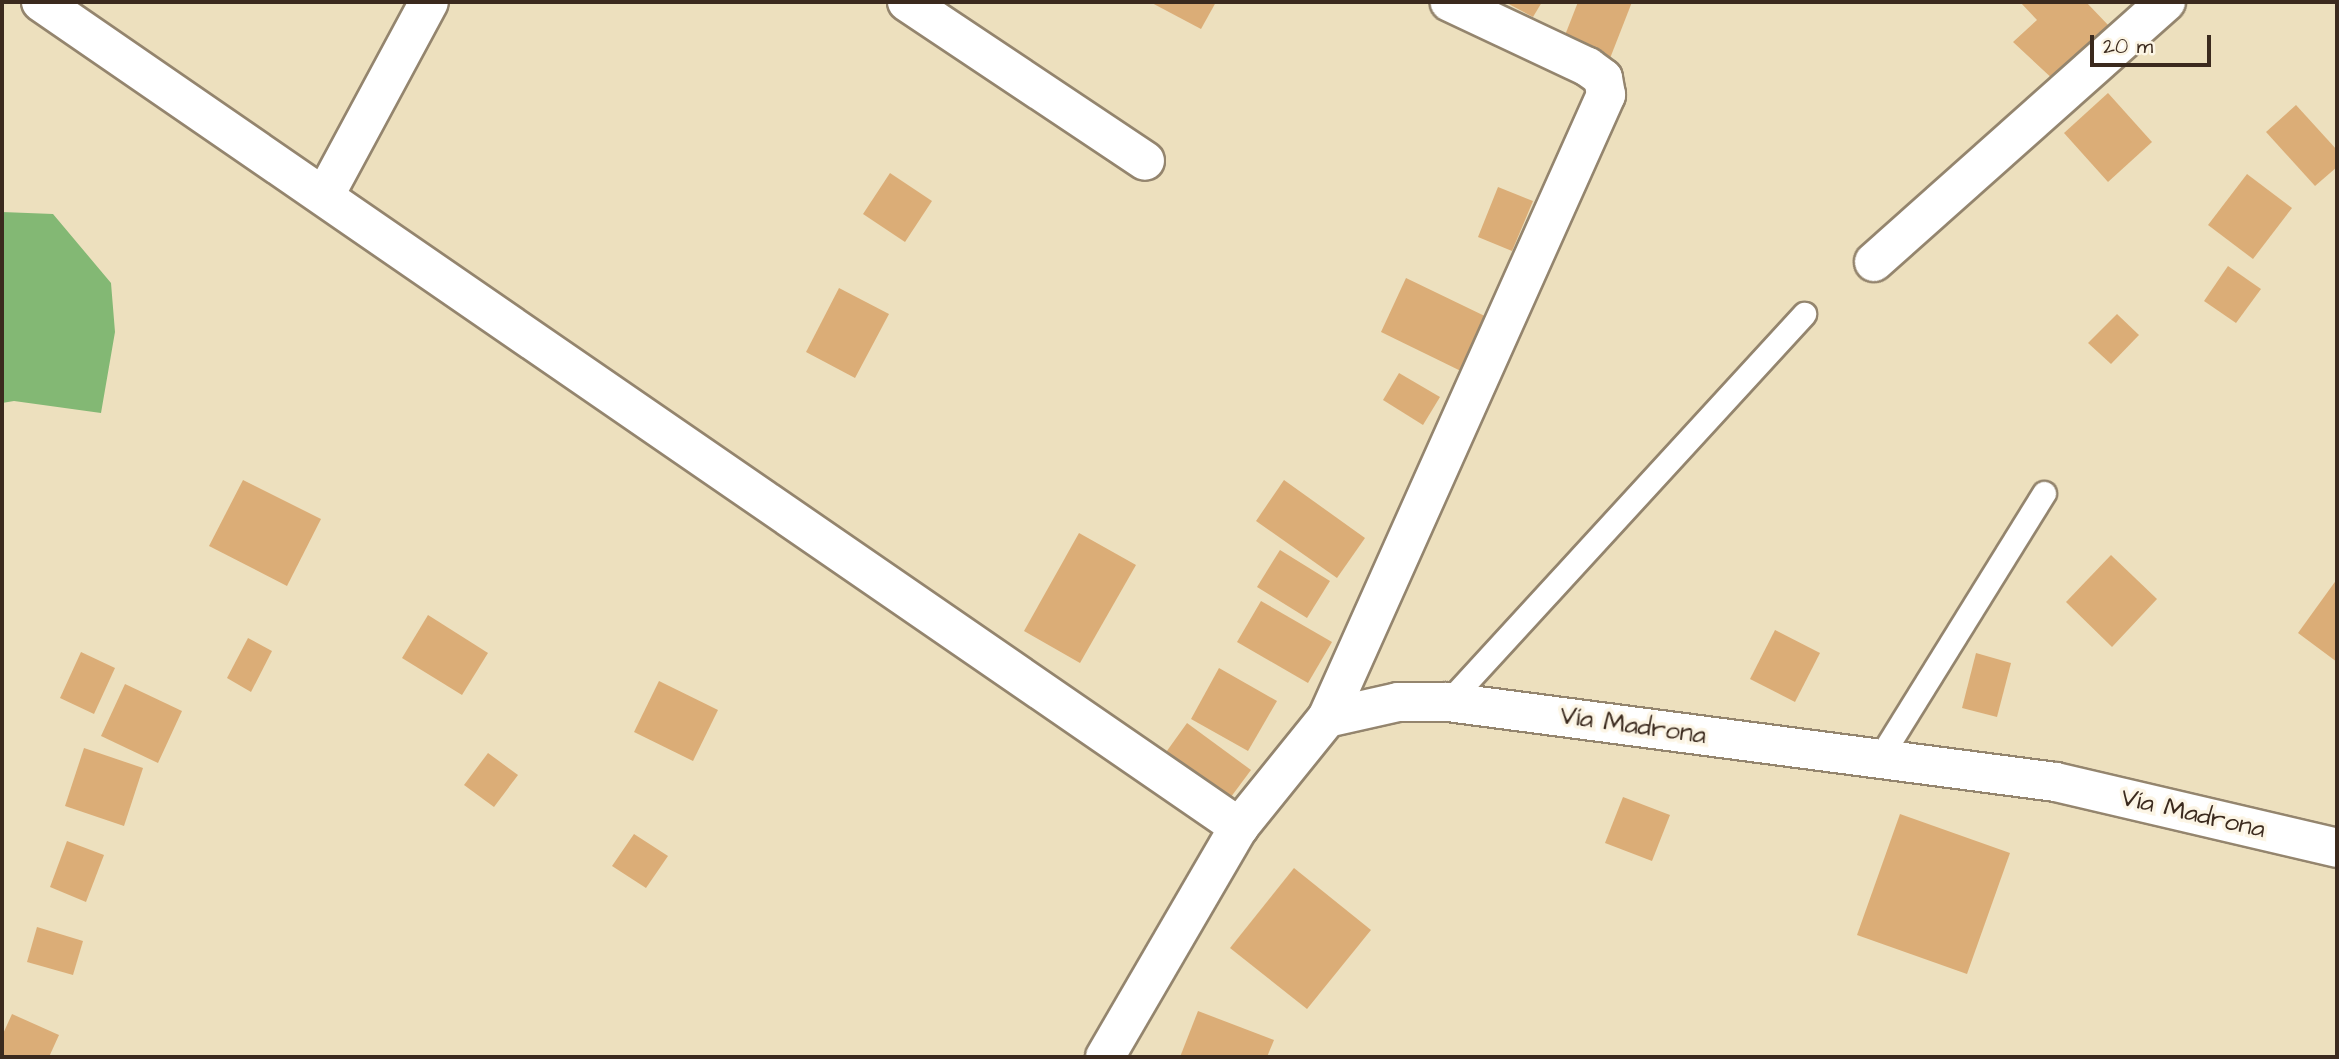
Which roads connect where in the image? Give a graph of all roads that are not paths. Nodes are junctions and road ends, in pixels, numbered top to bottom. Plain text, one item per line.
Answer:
1 (41, 2) edge
2 (429, 2) edge
3 (907, 2) edge
4 (1450, 2) edge
5 (2166, 2) edge
6 (1145, 160) dead end
7 (325, 195) junction
8 (1874, 262) dead end
9 (1804, 314) dead end
10 (2044, 493) dead end
11 (1448, 702) junction
12 (1327, 718) junction
13 (1879, 759) junction
14 (1239, 827) junction
15 (2337, 848) edge
16 (1105, 1057) edge

1 - 7 street
2 - 7 street
3 - 6 street
4 - 12 street
5 - 8 street
7 - 14 street
9 - 11 lane
10 - 13 lane
11 - 12 street, Vía Madrona
11 - 13 street, Vía Madrona
12 - 14 street
13 - 15 street, Vía Madrona
14 - 16 street

